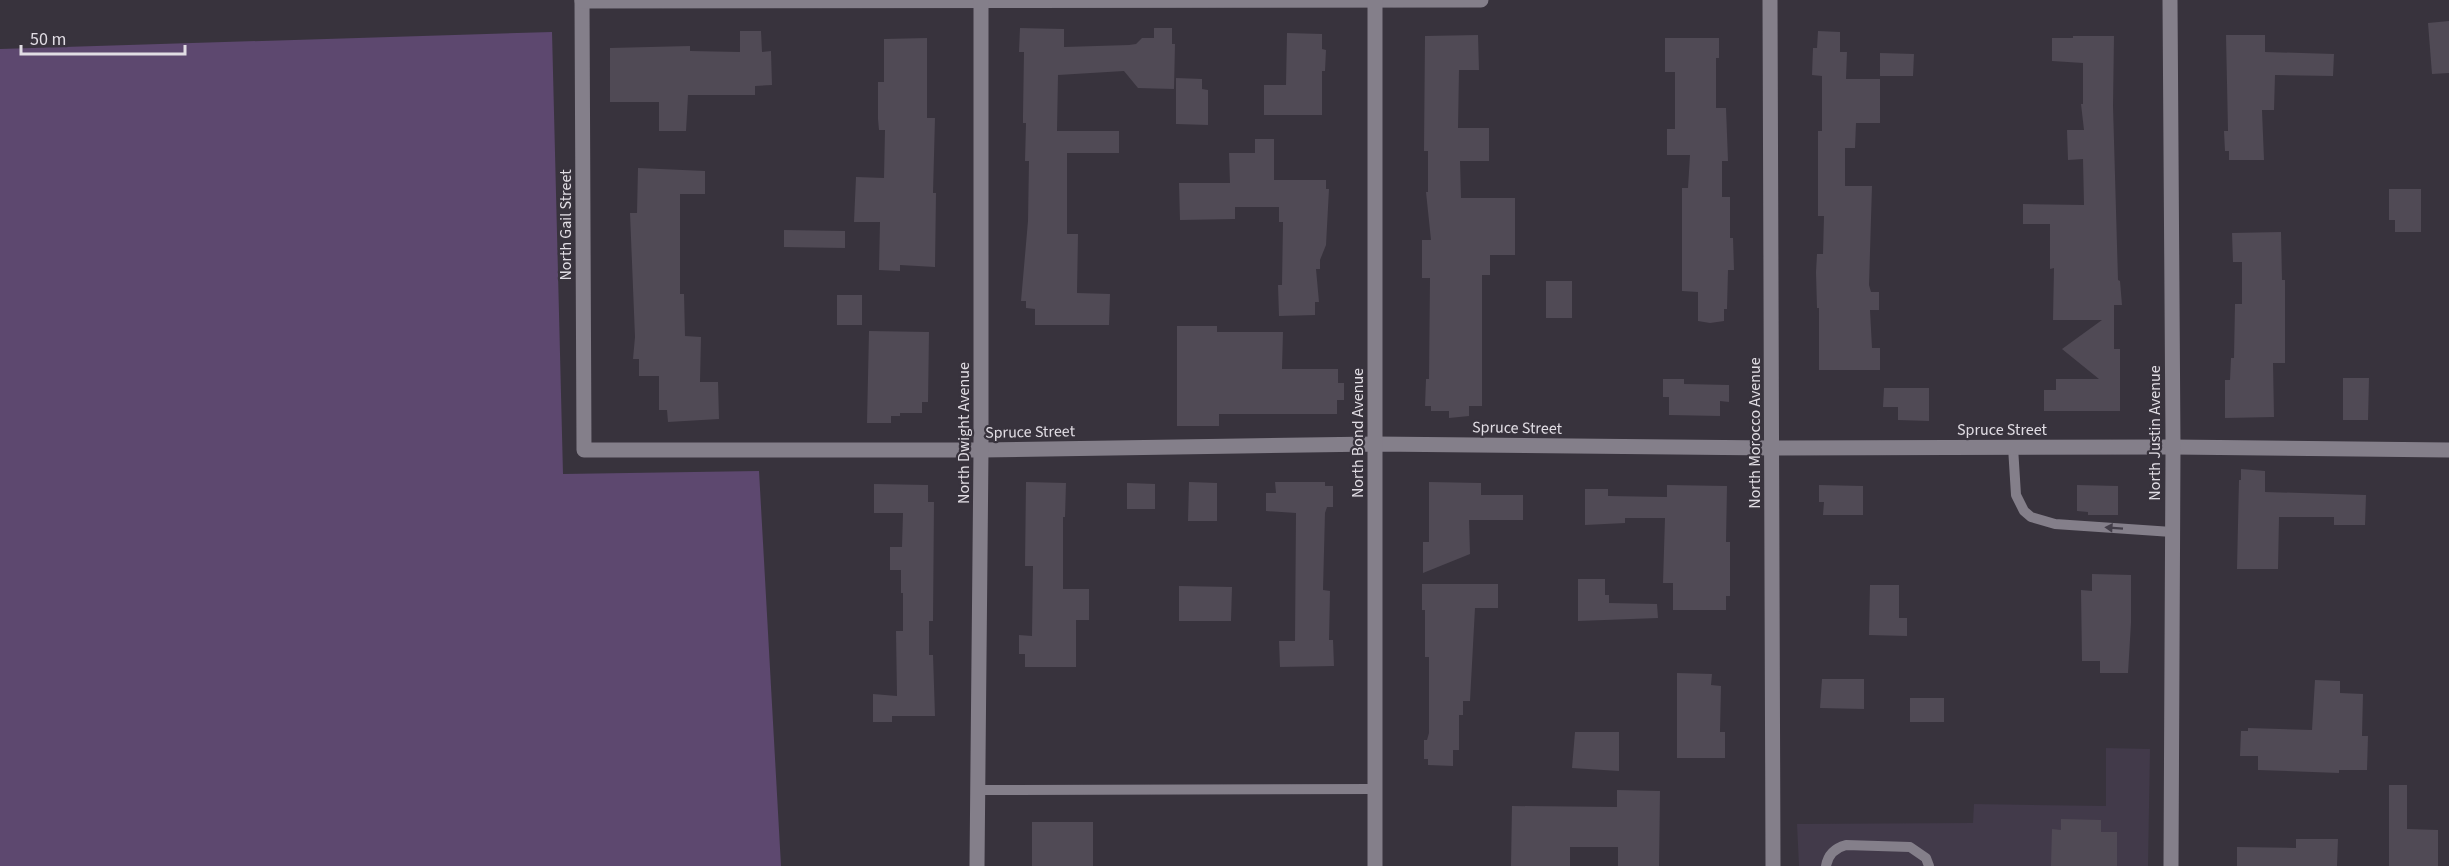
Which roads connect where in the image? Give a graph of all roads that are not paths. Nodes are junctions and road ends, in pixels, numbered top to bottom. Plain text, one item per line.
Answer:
1 (582, 0) edge
2 (1375, 0) edge
3 (1481, 0) edge
4 (1770, 0) edge
5 (2170, 0) edge
6 (981, 1) edge
7 (1375, 444) junction
8 (2013, 447) junction
9 (2173, 447) junction
10 (1773, 448) junction
11 (584, 450) joint
12 (981, 450) junction
13 (2449, 450) edge
14 (2172, 532) junction
15 (1374, 789) junction
16 (977, 790) junction
17 (977, 866) edge
18 (1375, 866) edge
19 (1773, 866) edge
20 (1826, 866) edge
21 (1929, 866) edge
22 (2171, 866) edge

1 - 6 street
1 - 11 street, North Gail Street
2 - 3 street
2 - 6 street
2 - 7 street, North Bond Avenue
4 - 10 street, North Morocco Avenue
5 - 9 street, North Justin Avenue
6 - 12 street, North Dwight Avenue
7 - 10 street, Spruce Street
7 - 12 street, Spruce Street
7 - 15 street, North Bond Avenue
8 - 9 street, Spruce Street
8 - 10 street, Spruce Street
14 -> 8 lane
9 - 13 street, Spruce Street
9 - 14 street, North Justin Avenue
10 - 19 street, North Morocco Avenue
11 - 12 street, Spruce Street
12 - 16 street, North Dwight Avenue
14 - 22 street, North Justin Avenue
15 - 16 lane
15 - 18 street, North Bond Avenue
16 - 17 street, North Dwight Avenue
20 - 21 lane

